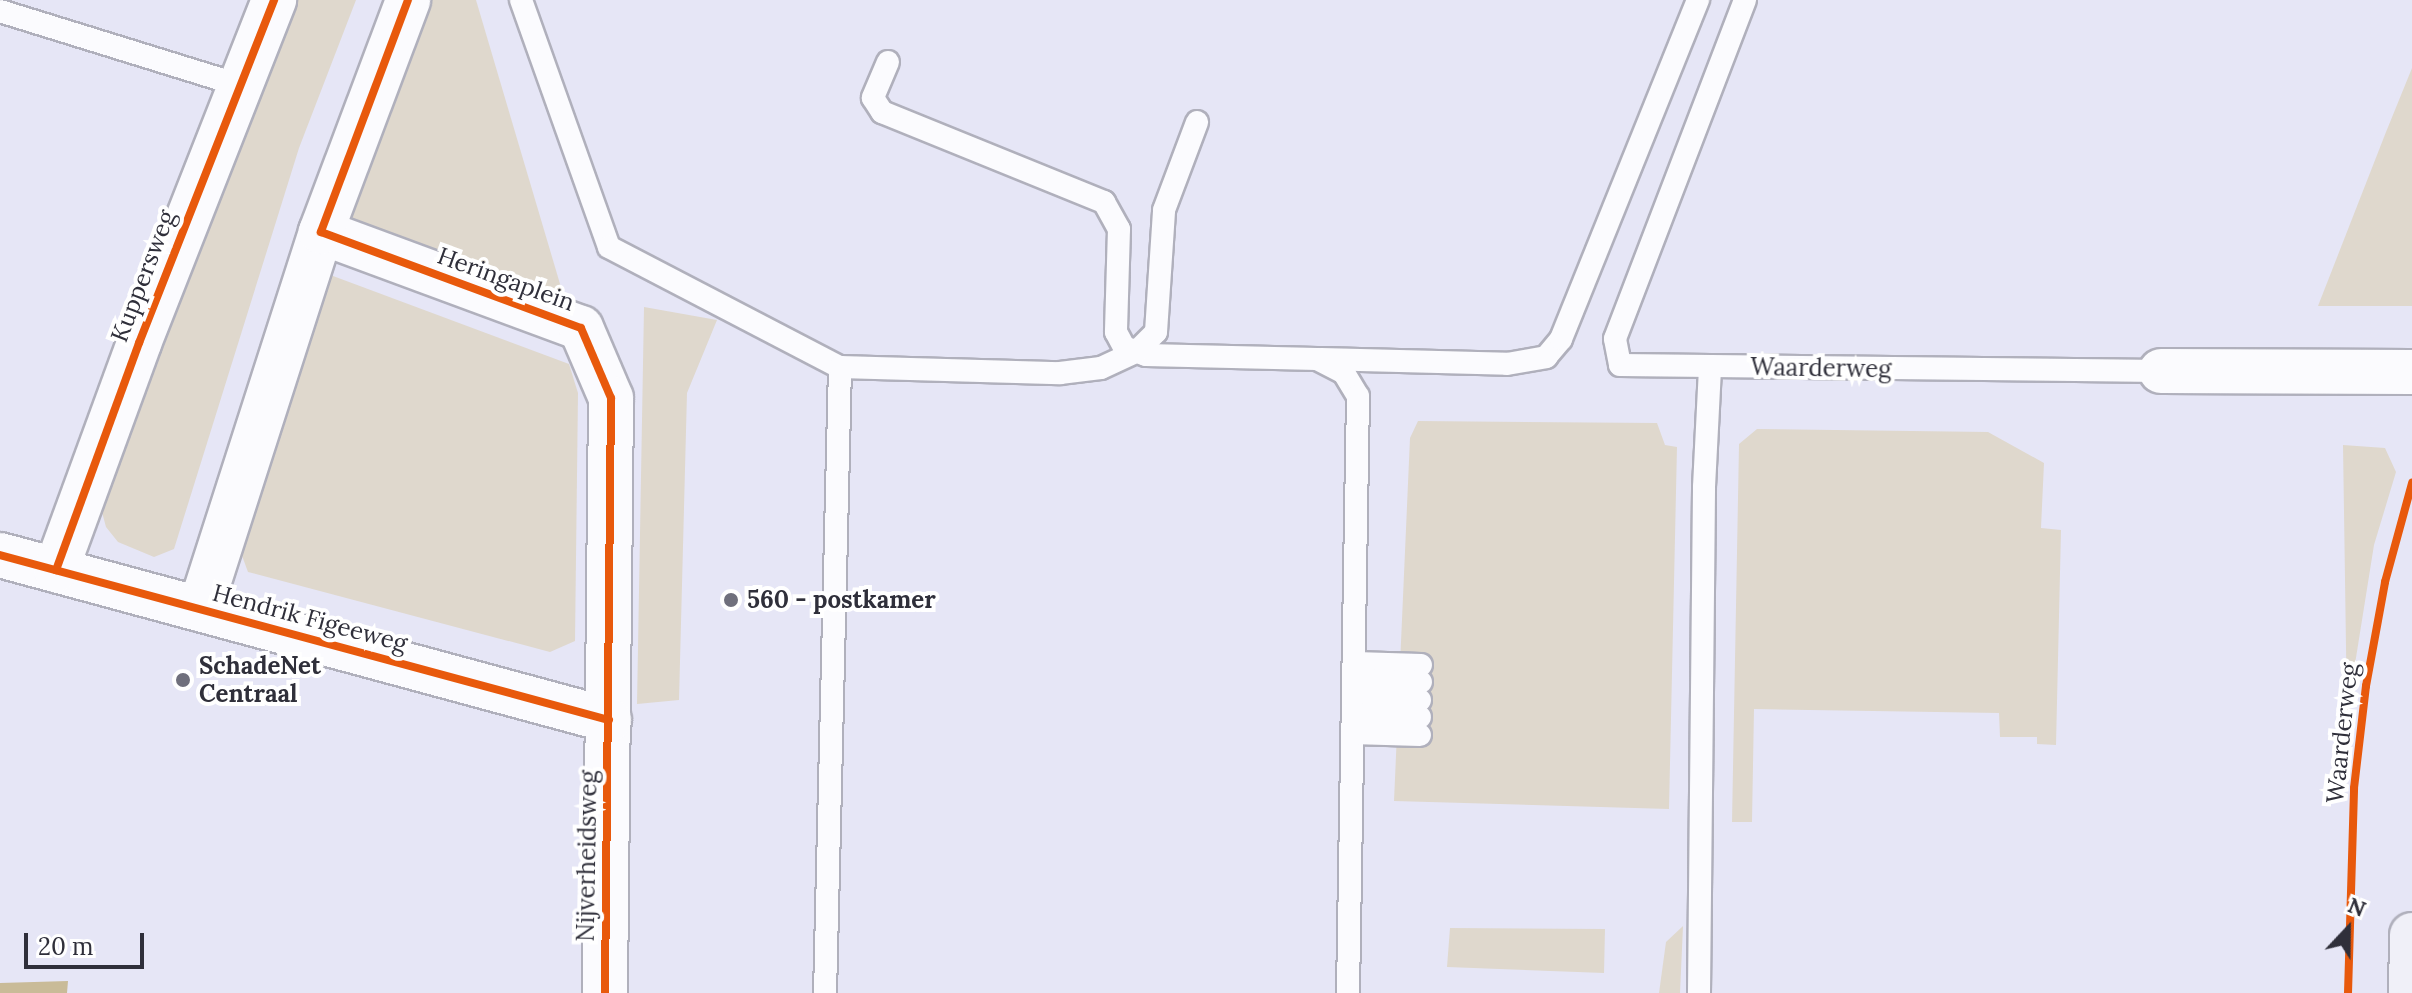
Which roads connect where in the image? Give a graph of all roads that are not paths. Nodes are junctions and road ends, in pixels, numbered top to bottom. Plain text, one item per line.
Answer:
1 (274, 0) edge
2 (408, 0) edge
3 (521, 0) edge
4 (1698, 0) edge
5 (1745, 0) edge
6 (0, 11) edge
7 (888, 62) dead end
8 (239, 85) junction
9 (1197, 122) dead end
10 (321, 232) junction
11 (1136, 352) junction
12 (1317, 359) junction
13 (840, 367) junction
14 (1710, 367) junction
15 (2161, 371) joint
16 (2412, 372) edge
17 (0, 555) edge
18 (56, 570) junction
19 (200, 609) junction
20 (1354, 698) junction
21 (1420, 700) junction
22 (609, 720) junction
23 (2412, 935) edge
24 (605, 993) edge
25 (825, 993) edge
26 (1348, 993) edge
27 (1699, 993) edge
28 (2411, 993) edge

1 - 8 street, Kuppersweg
2 - 10 street
3 - 13 lane
4 - 12 lane
5 - 14 lane, Waarderweg
6 - 8 lane
7 - 11 lane
8 - 18 street, Kuppersweg
9 - 11 lane
10 - 19 street
10 - 22 street, Heringaplein
11 - 12 lane
11 - 13 lane
12 - 20 lane
13 - 25 lane
14 - 15 lane, Waarderweg
14 - 27 lane
15 - 16 street, Waarderweg
17 - 18 street, Hendrik Figeeweg
18 - 19 street, Hendrik Figeeweg
19 - 22 street, Hendrik Figeeweg
20 - 21 lane
20 - 21 lane
20 - 21 lane
20 - 26 lane
22 - 24 street, Nijverheidsweg
23 - 28 main road

